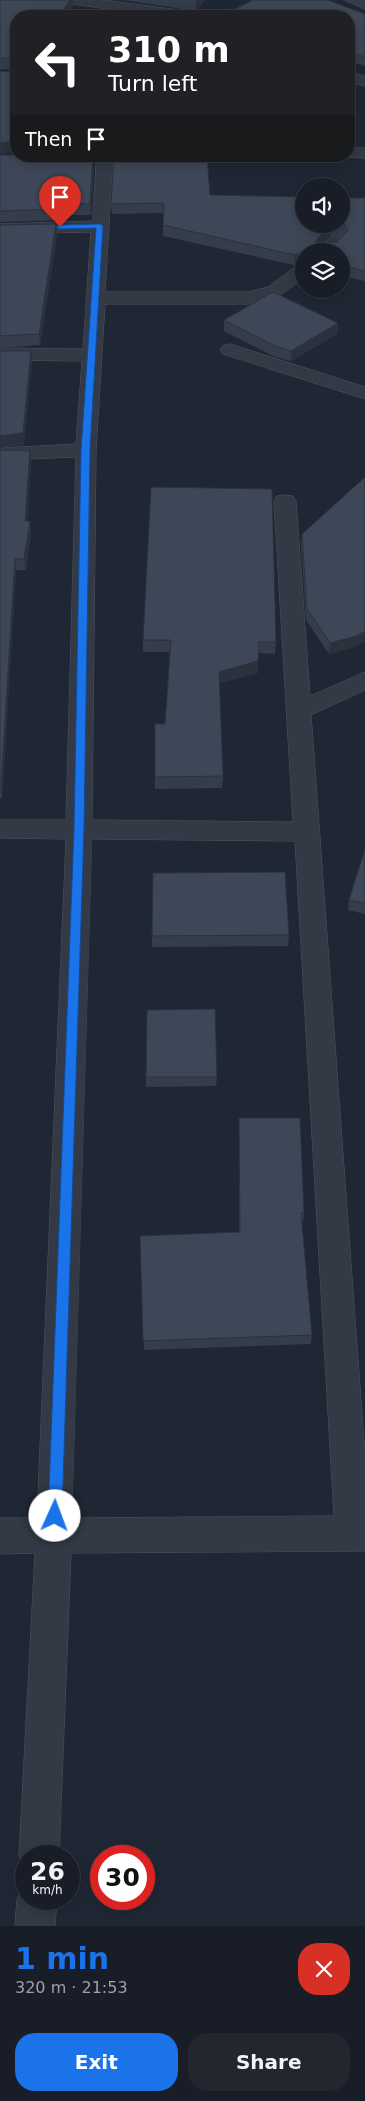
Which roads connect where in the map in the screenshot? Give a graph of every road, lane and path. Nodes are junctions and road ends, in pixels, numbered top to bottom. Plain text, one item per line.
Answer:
1 (71, 0) edge
2 (148, 10) edge
3 (104, 162) edge
4 (100, 226) junction
5 (0, 229) edge
6 (295, 276) edge
7 (95, 298) junction
8 (230, 350) dead end
9 (0, 354) edge
10 (91, 355) junction
11 (365, 393) edge
12 (86, 450) junction
13 (0, 454) edge
14 (285, 501) dead end
15 (365, 680) edge
16 (298, 711) junction
17 (0, 829) edge
18 (79, 829) junction
19 (307, 832) junction
20 (359, 1533) edge
21 (0, 1536) edge
22 (54, 1536) junction
23 (40, 1845) edge
24 (37, 1910) edge
25 (36, 1926) edge

1 - 2 street
3 - 4 street
4 - 5 street
4 - 7 street
6 - 7 street
7 - 10 street
8 - 11 street
9 - 10 street
10 - 12 street
12 - 13 street
12 - 18 street
14 - 16 street
15 - 16 street
16 - 19 street
17 - 18 street
18 - 19 street
18 - 22 street
19 - 20 street
20 - 22 street
21 - 22 street
22 - 23 street
24 - 25 street

